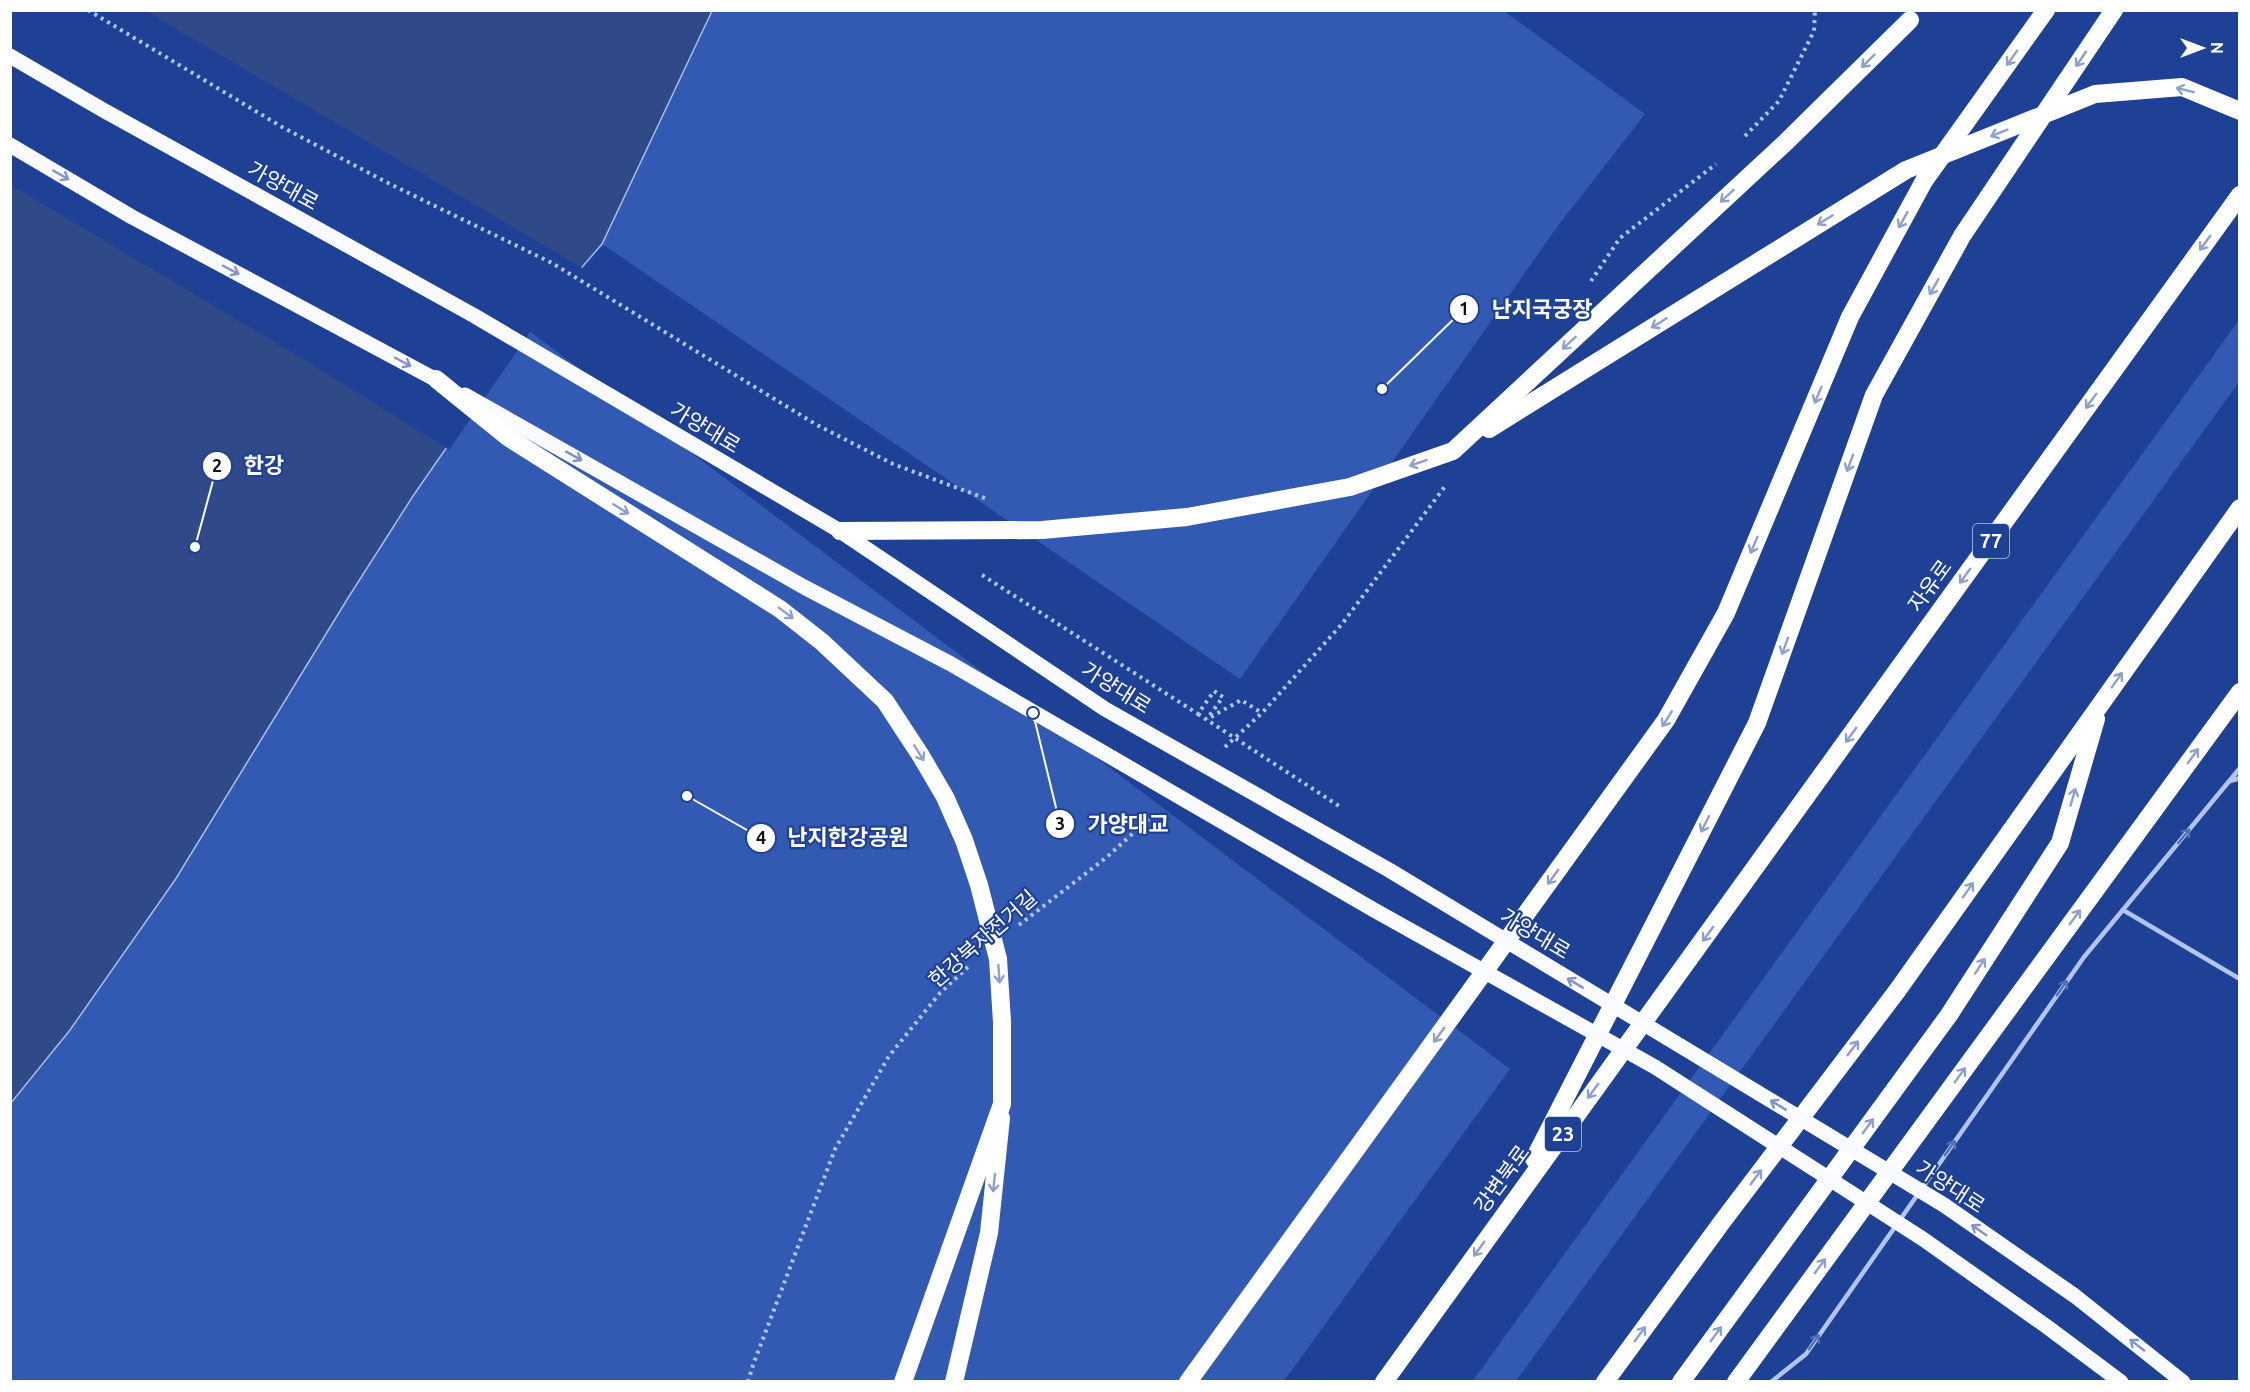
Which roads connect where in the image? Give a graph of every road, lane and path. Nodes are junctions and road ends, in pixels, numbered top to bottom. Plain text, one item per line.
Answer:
1 (88, 10) edge
2 (1919, 10) edge
3 (2046, 10) edge
4 (2114, 10) edge
5 (10, 56) edge
6 (2240, 111) edge
7 (10, 145) edge
8 (2240, 195) edge
9 (436, 379) junction
10 (1453, 451) junction
11 (991, 500) dead end
12 (2240, 508) edge
13 (840, 531) junction
14 (982, 575) dead end
15 (2240, 692) edge
16 (2100, 704) junction
17 (1219, 753) dead end
18 (2240, 768) edge
19 (2240, 778) edge
20 (2228, 783) junction
21 (1158, 809) dead end
22 (1742, 886) joint
23 (2123, 910) junction
24 (1013, 930) dead end
25 (970, 965) dead end
26 (2240, 979) edge
27 (1002, 1104) junction
28 (1507, 1210) junction
29 (748, 1382) edge
30 (903, 1382) edge
31 (954, 1382) edge
32 (1188, 1382) edge
33 (1383, 1382) edge
34 (1605, 1382) edge
35 (1681, 1382) edge
36 (1736, 1382) edge
37 (1771, 1382) edge
38 (2121, 1382) edge
39 (2182, 1382) edge

1 - 11 path
2 -> 10 highway, bridge
3 -> 32 highway, bridge
4 -> 28 highway, bridge
5 - 13 main road, 가양대로, bridge
6 -> 10 highway, bridge
7 -> 9 main road, bridge
8 -> 22 highway, 자유로 / 77
9 -> 27 highway, bridge
9 -> 38 main road, bridge
10 -> 13 highway, bridge
16 -> 12 highway
39 -> 13 main road, 가양대로, bridge
14 - 17 path
36 -> 15 highway
34 -> 16 highway
35 -> 16 highway
18 - 20 lane
19 - 20 lane
23 -> 20 lane
21 - 24 path, 한강북자전거길
22 -> 28 highway, 강변북로 / 23
23 - 26 lane
37 -> 23 lane
25 - 29 path, 한강북자전거길
27 - 30 highway, bridge
27 -> 31 highway, bridge
28 -> 33 highway, 강변북로 / 23

